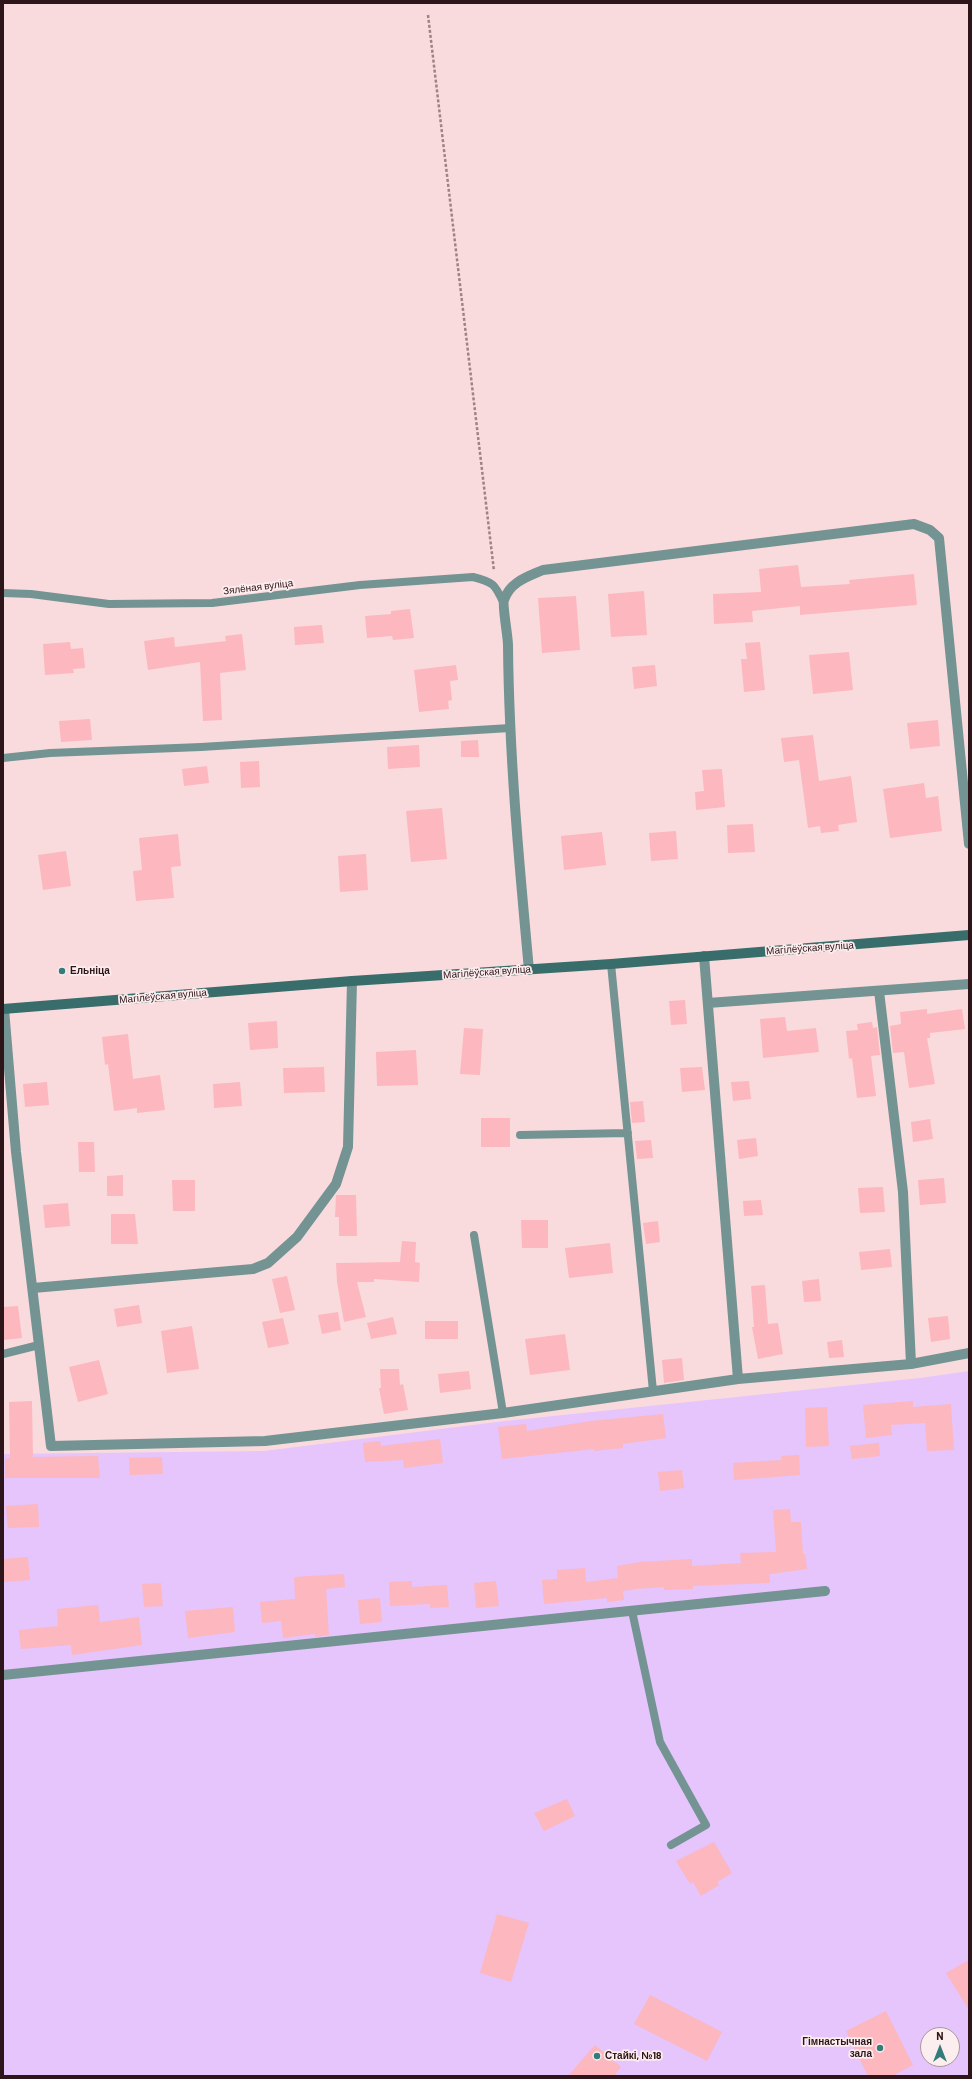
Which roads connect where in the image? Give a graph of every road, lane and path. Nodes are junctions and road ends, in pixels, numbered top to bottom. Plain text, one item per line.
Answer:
1 (428, 15) dead end
2 (495, 586) junction
3 (3, 593) edge
4 (503, 602) junction
5 (510, 728) junction
6 (3, 758) edge
7 (969, 844) edge
8 (969, 935) edge
9 (704, 956) junction
10 (611, 964) junction
11 (528, 970) junction
12 (352, 981) junction
13 (969, 984) edge
14 (879, 991) junction
15 (708, 1003) junction
16 (4, 1009) edge
17 (628, 1133) junction
18 (520, 1135) dead end
19 (474, 1235) dead end
20 (33, 1288) junction
21 (39, 1345) junction
22 (969, 1353) edge
23 (3, 1354) edge
24 (911, 1364) junction
25 (738, 1379) junction
26 (653, 1390) junction
27 (503, 1412) junction
28 (825, 1591) dead end
29 (632, 1611) junction
30 (3, 1675) edge
31 (671, 1845) dead end

1 - 2 path
2 - 3 lane, Зялёная вуліца
2 - 4 lane
4 - 5 street
4 - 7 street
5 - 6 lane
5 - 11 street
8 - 9 main road, Магілёўская вуліца
9 - 10 main road, Магілёўская вуліца
9 - 15 street
10 - 11 main road, Магілёўская вуліца
10 - 17 lane
11 - 12 main road, Магілёўская вуліца
12 - 16 main road, Магілёўская вуліца
12 - 20 street
13 - 14 street
14 - 15 street
14 - 24 street
15 - 25 street
16 - 20 street
17 - 18 lane
17 - 26 lane
19 - 27 lane
20 - 21 street
21 - 23 lane
21 - 27 street
22 - 24 street
24 - 25 street
25 - 26 street
26 - 27 street
28 - 29 street
29 - 30 street
29 - 31 lane

